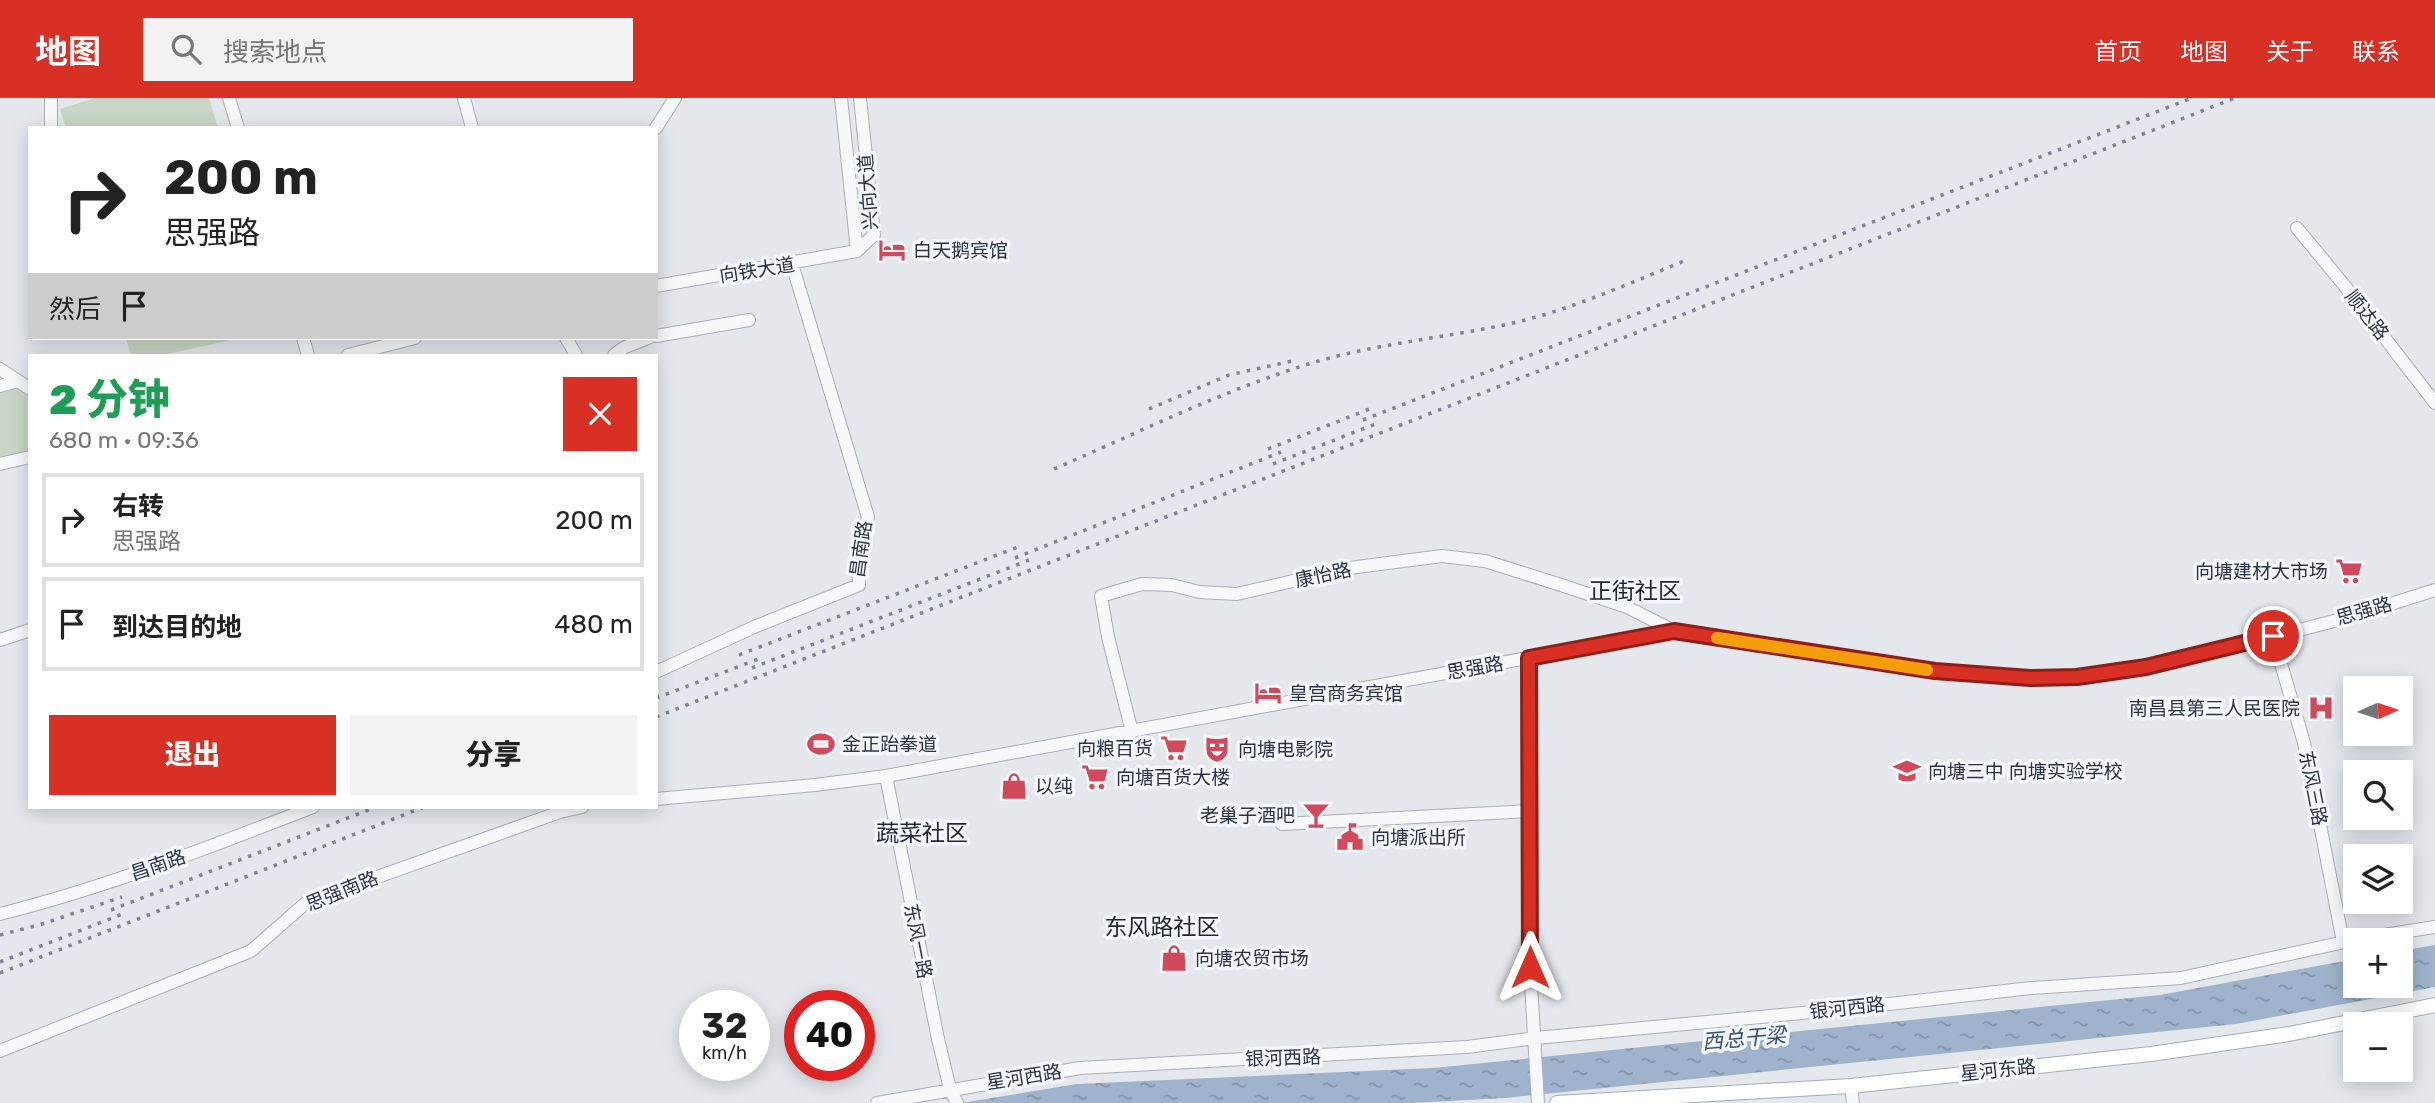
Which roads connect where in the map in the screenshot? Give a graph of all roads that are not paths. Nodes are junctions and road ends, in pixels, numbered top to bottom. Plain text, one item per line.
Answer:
1 (51, 98) edge
2 (229, 98) edge
3 (464, 98) edge
4 (675, 98) edge
5 (841, 98) edge
6 (860, 98) edge
7 (51, 126) edge
8 (237, 126) edge
9 (471, 126) edge
10 (657, 126) edge
11 (2297, 228) dead end
12 (857, 251) junction
13 (792, 264) junction
14 (658, 286) edge
15 (749, 320) dead end
16 (658, 336) edge
17 (407, 340) edge
18 (643, 340) edge
19 (352, 354) edge
20 (615, 354) edge
21 (0, 369) edge
22 (18, 381) junction
23 (0, 386) edge
24 (28, 388) edge
25 (2435, 403) edge
26 (28, 457) edge
27 (0, 464) edge
28 (2435, 590) edge
29 (28, 631) edge
30 (1674, 631) junction
31 (2273, 636) junction
32 (0, 639) edge
33 (1529, 658) junction
34 (658, 671) edge
35 (1132, 732) junction
36 (886, 776) junction
37 (658, 799) edge
38 (308, 809) edge
39 (573, 809) edge
40 (1529, 811) junction
41 (1282, 824) dead end
42 (0, 914) edge
43 (2435, 927) edge
44 (2413, 931) edge
45 (2343, 942) joint
46 (2435, 1006) edge
47 (1533, 1042) junction
48 (0, 1051) edge
49 (1172, 1063) joint
50 (1851, 1086) junction
51 (950, 1089) junction
52 (1538, 1100) edge
53 (877, 1103) edge
54 (957, 1103) edge
55 (1558, 1103) edge
56 (1853, 1103) edge

1 - 7 street
2 - 8 street
3 - 9 street
4 - 10 street
5 - 12 street, 兴向大道
6 - 12 street, 兴向大道
11 - 25 street, 顺达路
12 - 13 street, 向铁大道
13 - 14 street, 向铁大道
13 - 34 street, 昌南路
15 - 16 street
17 - 19 street
18 - 20 street
21 - 22 street
22 - 23 street
22 - 24 street
26 - 27 street
28 - 31 street, 思强路
29 - 32 street
30 - 31 street, 思强路
30 - 33 street, 思强路
30 - 35 street, 康怡路
31 - 45 street, 东风三路
33 - 35 street, 思强路
33 - 40 street
35 - 36 street, 思强路
36 - 37 street
36 - 51 street, 东风一路
38 - 42 street, 昌南路
39 - 48 street, 思强南路
40 - 41 street
40 - 47 street
43 - 44 street, 银河西路
45 - 47 street, 银河西路
46 - 50 main road, 星河东路
47 - 49 street, 银河西路
47 - 52 street
49 - 51 street, 星河西路
50 - 55 main road, 星河东路
50 - 56 street
51 - 53 street, 星河西路
51 - 54 street, 东风一路

